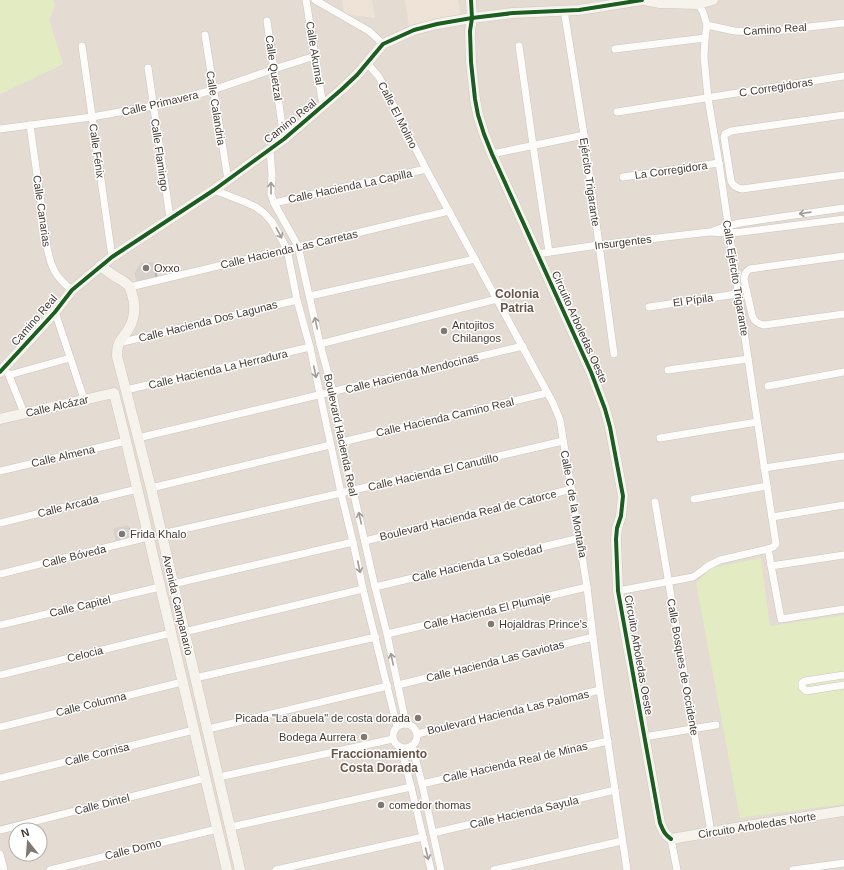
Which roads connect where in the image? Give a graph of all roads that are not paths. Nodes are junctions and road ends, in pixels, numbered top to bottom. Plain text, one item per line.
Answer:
1 (306, 0) edge
2 (315, 0) edge
3 (471, 0) edge
4 (643, 0) edge
5 (713, 0) edge
6 (698, 4) junction
7 (564, 10) junction
8 (472, 18) junction
9 (267, 21) dead end
10 (844, 23) edge
11 (707, 25) junction
12 (205, 35) dead end
13 (705, 38) junction
14 (383, 44) junction
15 (82, 46) dead end
16 (519, 46) dead end
17 (615, 49) dead end
18 (315, 56) junction
19 (368, 63) junction
20 (148, 68) dead end
21 (274, 68) junction
22 (844, 76) edge
23 (213, 90) junction
24 (708, 98) junction
25 (153, 106) junction
26 (323, 106) junction
27 (617, 112) dead end
28 (844, 115) edge
29 (92, 117) junction
30 (30, 125) junction
31 (0, 129) edge
32 (584, 135) junction
33 (284, 139) junction
34 (533, 145) junction
35 (270, 150) junction
36 (492, 154) junction
37 (719, 163) junction
38 (426, 169) junction
39 (844, 175) edge
40 (623, 177) dead end
41 (228, 180) junction
42 (214, 190) junction
43 (274, 203) junction
44 (844, 208) edge
45 (449, 211) junction
46 (170, 218) junction
47 (844, 219) edge
48 (728, 229) junction
49 (598, 245) junction
50 (298, 246) junction
51 (286, 249) junction
52 (549, 252) junction
53 (537, 254) junction
54 (844, 256) edge
55 (112, 257) junction
56 (475, 259) junction
57 (100, 266) junction
58 (130, 287) junction
59 (72, 290) junction
60 (737, 294) junction
61 (310, 296) junction
62 (497, 299) junction
63 (297, 300) junction
64 (649, 307) dead end
65 (55, 312) junction
66 (844, 314) edge
67 (119, 343) junction
68 (320, 344) junction
69 (523, 346) junction
70 (310, 347) junction
71 (614, 354) dead end
72 (70, 358) junction
73 (748, 359) junction
74 (668, 370) dead end
75 (5, 371) edge
76 (844, 372) edge
77 (768, 386) dead end
78 (126, 390) junction
79 (333, 392) junction
80 (114, 393) joint
81 (547, 393) junction
82 (320, 395) junction
83 (84, 400) junction
84 (24, 413) junction
85 (0, 419) edge
86 (757, 422) junction
87 (138, 438) junction
88 (660, 438) dead end
89 (126, 441) junction
90 (563, 441) junction
91 (342, 442) junction
92 (330, 446) junction
93 (844, 456) edge
94 (764, 468) junction
95 (0, 471) edge
96 (766, 486) junction
97 (151, 488) junction
98 (137, 489) junction
99 (572, 489) junction
100 (353, 491) junction
101 (341, 494) junction
102 (694, 499) dead end
103 (655, 502) dead end
104 (844, 505) edge
105 (772, 517) junction
106 (0, 523) edge
107 (162, 534) junction
108 (148, 538) junction
109 (580, 538) junction
110 (365, 541) junction
111 (353, 542) junction
112 (768, 549) junction
113 (844, 555) edge
114 (771, 566) junction
115 (0, 574) edge
116 (669, 582) junction
117 (173, 584) junction
118 (160, 587) junction
119 (375, 587) junction
120 (588, 587) junction
121 (363, 589) junction
122 (618, 591) junction
123 (844, 610) edge
124 (0, 625) edge
125 (184, 632) junction
126 (171, 634) junction
127 (387, 634) junction
128 (376, 637) junction
129 (593, 638) junction
130 (844, 675) edge
131 (0, 676) edge
132 (195, 678) junction
133 (182, 682) junction
134 (398, 684) junction
135 (844, 685) edge
136 (388, 686) junction
137 (600, 690) junction
138 (406, 724) junction
139 (716, 725) dead end
140 (398, 726) junction
141 (0, 727) edge
142 (208, 728) junction
143 (693, 728) junction
144 (194, 730) junction
145 (417, 734) junction
146 (644, 737) junction
147 (393, 739) junction
148 (608, 741) junction
149 (412, 746) junction
150 (401, 748) junction
151 (219, 777) junction
152 (0, 778) edge
153 (205, 778) junction
154 (422, 784) junction
155 (411, 787) junction
156 (614, 790) junction
157 (844, 811) edge
158 (231, 827) junction
159 (217, 829) junction
160 (0, 830) edge
161 (711, 832) junction
162 (433, 833) junction
163 (422, 837) junction
164 (671, 839) junction
165 (622, 841) junction
166 (0, 854) edge
167 (844, 862) edge
168 (4, 870) edge
169 (50, 870) edge
170 (227, 870) edge
171 (240, 870) edge
172 (276, 870) edge
173 (431, 870) edge
174 (441, 870) edge
175 (494, 870) edge
176 (627, 870) edge
177 (677, 870) edge
178 (793, 870) edge

1 - 18 street, Calle Akumal
2 - 14 street
3 - 8 street, Circuito Arboledas Oeste
4 - 6 street, Camino Real
4 - 7 street, Camino Real
5 - 6 street, Camino Real
6 - 11 street, Calle Ejército Trigarante
7 - 8 street, Camino Real
7 - 32 street, Ejército Trigarante
8 - 14 street, Camino Real
8 - 36 street, Circuito Arboledas Oeste
9 - 21 street, Calle Quetzal
10 - 11 street, Camino Real
11 - 13 street, Calle Ejército Trigarante
12 - 23 street, Calle Calandria
13 - 17 street
13 - 24 street, Calle Ejército Trigarante
14 - 19 street, Camino Real
15 - 29 street, Calle Fénix
16 - 34 street
18 - 21 street, Calle Primavera
18 - 26 street, Calle Akumal
19 - 26 street, Camino Real
19 - 38 street, Calle El Molino
20 - 25 street, Calle Flamingo
21 - 23 street, Calle Primavera
21 - 33 street, Calle Quetzal
22 - 24 street, C Corregidoras
23 - 25 street, Calle Primavera
23 - 41 street, Calle Calandria
24 - 27 street, C Corregidoras
24 - 37 street, Calle Ejército Trigarante
25 - 29 street, Calle Primavera
25 - 46 street, Calle Flamingo
26 - 33 street, Camino Real
28 - 39 street
29 - 30 street, Calle Primavera
29 - 55 street, Calle Fénix
30 - 31 street, Calle Primavera
30 - 59 street, Calle Canarias
32 - 34 street
32 - 49 street, Ejército Trigarante
33 - 35 street, Camino Real
34 - 36 street
34 - 52 street
35 - 41 street, Camino Real
43 -> 35 street, Boulevard Hacienda Real
36 - 53 street, Circuito Arboledas Oeste
37 - 40 street, La Corregidora
37 - 48 street, Calle Ejército Trigarante
38 - 43 street, Calle Hacienda La Capilla
38 - 45 street, Calle C de la Montaña
41 - 42 street, Camino Real
42 - 46 street, Camino Real
42 -> 51 street, Boulevard Hacienda Real
43 - 50 street, Boulevard Hacienda Real
44 -> 48 street
45 - 50 street, Calle Hacienda Las Carretas
45 - 56 street, Calle C de la Montaña
46 - 55 street, Camino Real
47 - 48 street
48 - 49 street, Insurgentes
48 - 60 street, Calle Ejército Trigarante
49 - 52 street, Insurgentes
49 - 71 street, Ejército Trigarante
50 - 51 street, Calle Hacienda Las Carretas
50 - 61 street, Boulevard Hacienda Real
51 - 58 street, Calle Hacienda Las Carretas
51 - 63 street, Boulevard Hacienda Real
52 - 53 street, Insurgentes
53 - 122 street, Circuito Arboledas Oeste
54 - 66 street
55 - 57 street, Camino Real
56 - 61 street
56 - 62 street, Calle C de la Montaña
57 - 58 street
57 - 59 street, Camino Real
58 - 67 street
59 - 65 street, Camino Real
60 - 64 street, El Pípila
60 - 73 street, Calle Ejército Trigarante
68 -> 61 street, Boulevard Hacienda Real
62 - 68 street
62 - 69 street, Calle C de la Montaña
63 - 67 street, Calle Hacienda Dos Lagunas
63 - 70 street, Boulevard Hacienda Real
65 - 72 street
65 - 75 street, Camino Real
67 - 78 street, Avenida Campanario
68 - 79 street, Boulevard Hacienda Real
69 - 79 street, Calle Hacienda Mendocinas
69 - 81 street, Calle C de la Montaña
70 - 78 street, Calle Hacienda La Herradura
70 -> 82 street, Boulevard Hacienda Real
72 - 75 street
72 - 83 street
73 - 74 street
73 - 86 street, Calle Ejército Trigarante
75 - 84 street
76 - 77 street
78 - 87 street, Avenida Campanario
79 - 82 street, Calle Hacienda Mendocinas
79 - 91 street, Boulevard Hacienda Real
80 - 83 street, Calle Alcázar
80 - 89 street, Avenida Campanario
81 - 90 street, Calle C de la Montaña
81 - 91 street, Calle Hacienda Camino Real
82 - 87 street, Calle Hacienda Mendocinas
82 - 92 street, Boulevard Hacienda Real
83 - 84 street, Calle Alcázar
84 - 85 street, Calle Alcázar
86 - 88 street
86 - 94 street, Calle Ejército Trigarante
87 - 97 street, Avenida Campanario
89 - 95 street, Calle Almena
89 - 98 street, Avenida Campanario
90 - 99 street, Calle C de la Montaña
90 - 100 street, Calle Hacienda El Canutillo
91 - 100 street, Boulevard Hacienda Real
92 - 97 street
92 - 101 street, Boulevard Hacienda Real
93 - 94 street
94 - 96 street, Calle Ejército Trigarante
96 - 102 street
96 - 105 street, Calle Ejército Trigarante
97 - 107 street, Avenida Campanario
98 - 106 street, Calle Arcada
98 - 108 street, Avenida Campanario
99 - 109 street, Calle C de la Montaña
99 - 110 street, Boulevard Hacienda Real de Catorce
100 - 101 street, Calle Hacienda El Canutillo
110 -> 100 street, Boulevard Hacienda Real
101 - 107 street, Calle Hacienda El Canutillo
101 - 111 street, Boulevard Hacienda Real
103 - 116 street, Calle Bosques de Occidente
104 - 105 street
105 - 112 street, Calle Ejército Trigarante
107 - 117 street, Avenida Campanario
108 - 115 street, Calle Bóveda
108 - 118 street, Avenida Campanario
109 - 119 street, Calle Hacienda La Soledad
109 - 120 street, Calle C de la Montaña
110 - 119 street, Boulevard Hacienda Real
111 - 117 street
111 -> 121 street, Boulevard Hacienda Real
112 - 114 street
112 - 116 street
113 - 114 street
114 - 123 street
116 - 122 street
116 - 143 street, Calle Bosques de Occidente
117 - 125 street, Avenida Campanario
118 - 124 street, Calle Capitel
118 - 126 street, Avenida Campanario
119 - 127 street, Boulevard Hacienda Real
120 - 127 street, Calle Hacienda El Plumaje
120 - 129 street, Calle C de la Montaña
121 - 125 street
121 - 128 street, Boulevard Hacienda Real
122 - 146 street, Circuito Arboledas Oeste
125 - 132 street, Avenida Campanario
126 - 131 street, Celocia
126 - 133 street, Avenida Campanario
134 -> 127 street, Boulevard Hacienda Real
128 - 132 street
128 - 136 street, Boulevard Hacienda Real
129 - 134 street, Calle Hacienda Las Gaviotas
129 - 137 street, Calle C de la Montaña
130 - 135 street
132 - 142 street, Avenida Campanario
133 - 141 street, Calle Columna
133 - 144 street, Avenida Campanario
134 - 138 street, Boulevard Hacienda Real
136 - 140 street, Boulevard Hacienda Real
136 - 142 street
137 - 145 street, Boulevard Hacienda Las Palomas
137 - 148 street, Calle C de la Montaña
138 - 140 street
138 - 145 street
139 - 143 street
140 - 147 street
142 - 151 street, Avenida Campanario
143 - 146 street
143 - 161 street, Calle Bosques de Occidente
144 - 152 street, Calle Cornisa
144 - 153 street, Avenida Campanario
145 - 149 street
146 - 164 street, Circuito Arboledas Oeste
147 - 150 street
147 - 151 street
148 - 154 street, Calle Hacienda Real de Minas
148 - 156 street, Calle C de la Montaña
149 - 150 street
149 - 154 street
150 - 155 street
151 - 158 street, Avenida Campanario
153 - 159 street, Avenida Campanario
153 - 160 street, Calle Dintel
154 - 162 street
155 - 158 street
155 - 163 street
156 - 162 street, Calle Hacienda Sayula
156 - 165 street, Calle C de la Montaña
157 - 161 street, Circuito Arboledas Norte
158 - 171 street, Avenida Campanario
159 - 169 street, Calle Domo
159 - 170 street, Avenida Campanario
161 - 164 street, Circuito Arboledas Norte
162 - 174 street
163 - 172 street
163 -> 173 street
164 - 177 street
165 - 175 street
165 - 176 street, Calle C de la Montaña
166 - 168 street
167 - 178 street

